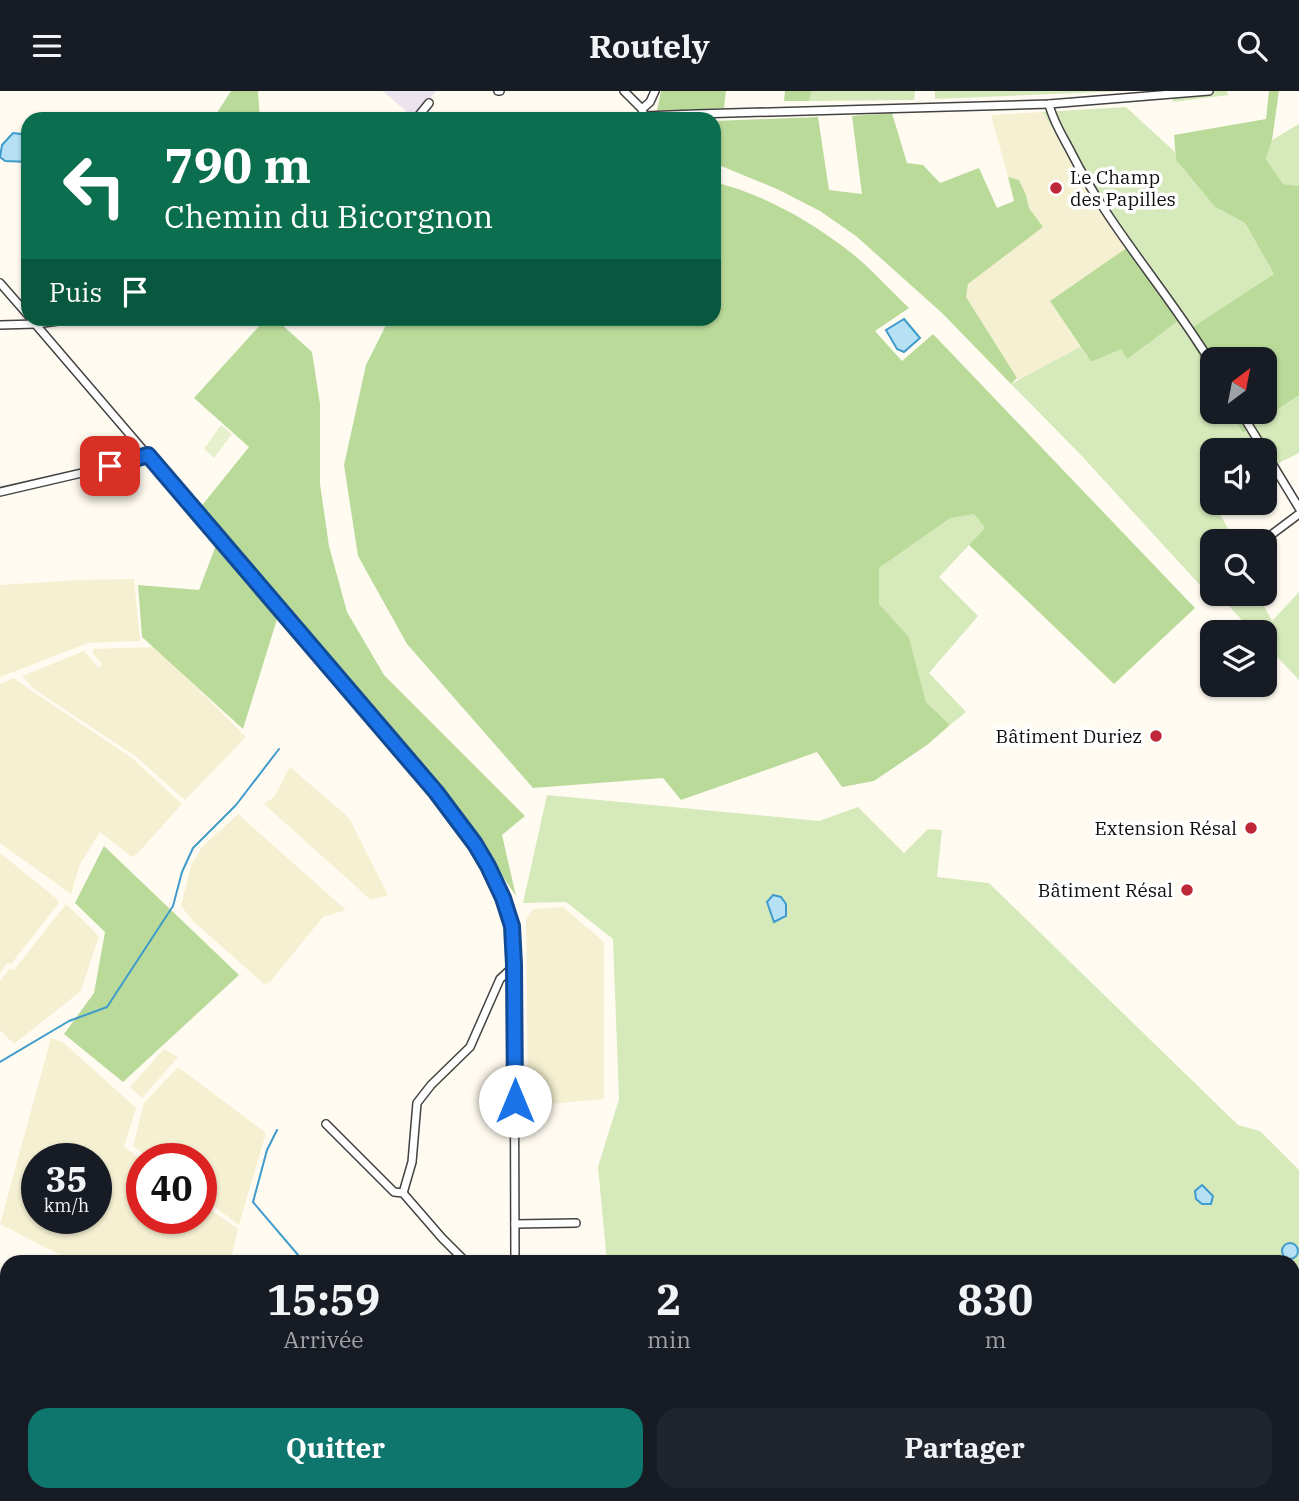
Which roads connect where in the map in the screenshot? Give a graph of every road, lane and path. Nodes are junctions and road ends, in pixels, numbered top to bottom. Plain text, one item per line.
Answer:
1 (624, 91) edge
2 (655, 91) edge
3 (1209, 91) edge
4 (429, 103) dead end
5 (1049, 104) junction
6 (422, 112) edge
7 (639, 112) edge
8 (643, 112) edge
9 (721, 113) edge
10 (0, 283) edge
11 (21, 307) edge
12 (21, 321) edge
13 (0, 325) edge
14 (38, 326) edge
15 (1201, 347) edge
16 (148, 455) junction
17 (1277, 472) edge
18 (0, 492) edge
19 (1299, 508) edge
20 (1299, 515) edge
21 (1277, 530) edge
22 (514, 965) junction
23 (327, 1124) dead end
24 (403, 1193) junction
25 (576, 1223) dead end
26 (515, 1224) junction
27 (459, 1255) edge
28 (515, 1255) edge

1 - 7 street
2 - 8 street
3 - 5 street
4 - 6 street
5 - 9 street
5 - 15 street
10 - 11 street
12 - 13 street
14 - 16 street
16 - 18 street
16 - 22 street
17 - 19 street
20 - 21 street
22 - 24 street
22 - 26 street
23 - 24 street
24 - 27 street
25 - 26 street
26 - 28 street

